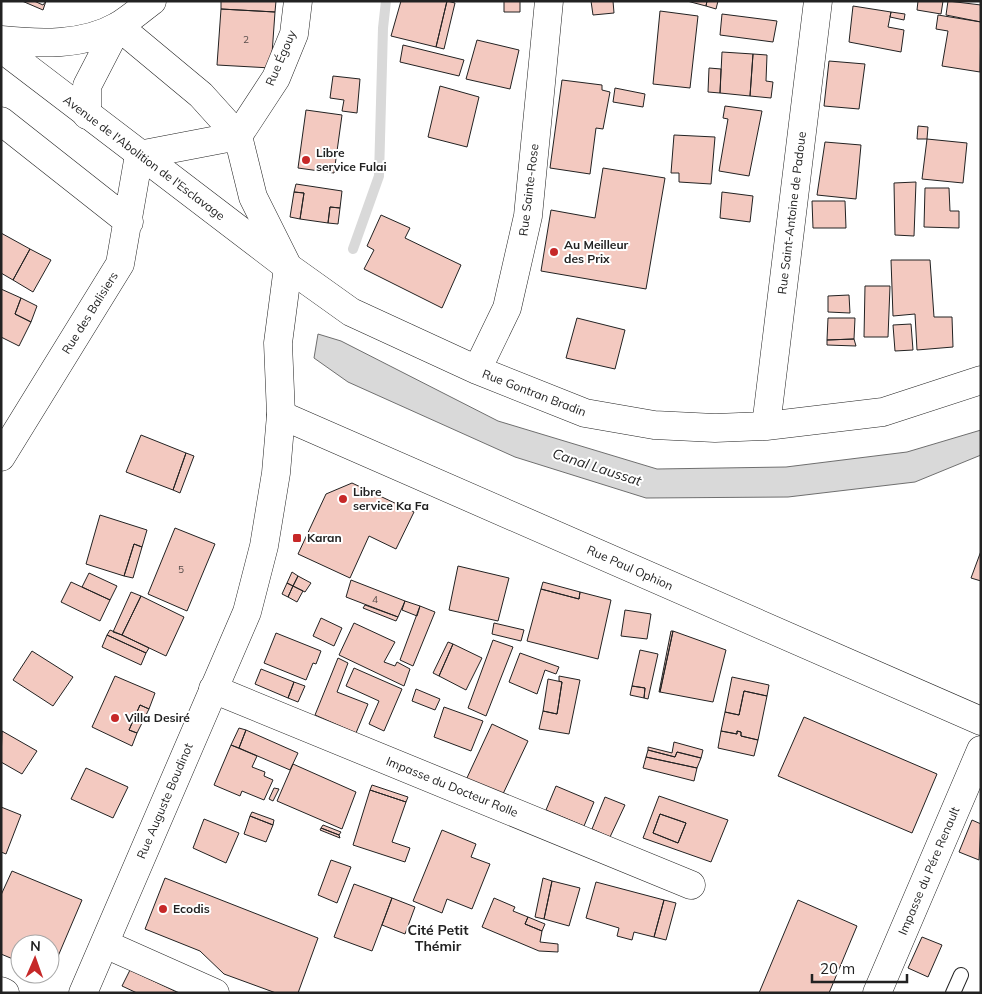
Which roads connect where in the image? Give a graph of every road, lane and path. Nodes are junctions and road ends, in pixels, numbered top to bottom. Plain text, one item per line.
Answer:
1 (152, 1) edge
2 (298, 1) edge
3 (549, 1) edge
4 (818, 1) edge
5 (118, 26) junction
6 (1, 40) edge
7 (1, 48) edge
8 (87, 115) junction
9 (1, 121) edge
10 (238, 136) junction
11 (139, 155) junction
12 (129, 222) junction
13 (288, 267) junction
14 (477, 370) junction
15 (981, 380) edge
16 (281, 415) junction
17 (766, 426) junction
18 (1, 457) edge
19 (213, 689) junction
20 (981, 721) edge
21 (981, 750) edge
22 (691, 885) dead end
23 (105, 944) junction
24 (961, 976) dead end
25 (1, 992) edge
26 (5, 993) edge
27 (83, 993) edge
28 (215, 993) edge
29 (877, 993) edge
30 (953, 993) edge

1 - 5 street
2 - 10 street, Rue Égouy
3 - 14 street, Rue Sainte-Rose
4 - 17 street, Rue Saint-Antoine de Padoue
5 - 6 street
5 - 8 street
5 - 10 street
7 - 8 street, Avenue de l'Abolition de l'Esclavage
8 - 11 street, Avenue de l'Abolition de l'Esclavage
9 - 12 street
10 - 11 street
10 - 13 street
11 - 12 street, Rue des Balisiers
11 - 13 street, Avenue de l'Abolition de l'Esclavage
12 - 18 street, Rue des Balisiers
13 - 14 street, Rue Gontran Bradin
13 - 16 street, Rue Auguste Boudinot
14 - 17 street, Rue Gontran Bradin
15 - 17 street, Rue Gontran Bradin
16 - 19 street, Rue Auguste Boudinot
16 - 20 street, Rue Paul Ophion
19 - 22 street, Impasse du Docteur Rolle
19 - 23 street, Rue Auguste Boudinot
21 - 29 street, Impasse du Pére Renault
23 - 27 street, Rue Auguste Boudinot
23 - 28 street
24 - 30 lane
25 - 26 street

